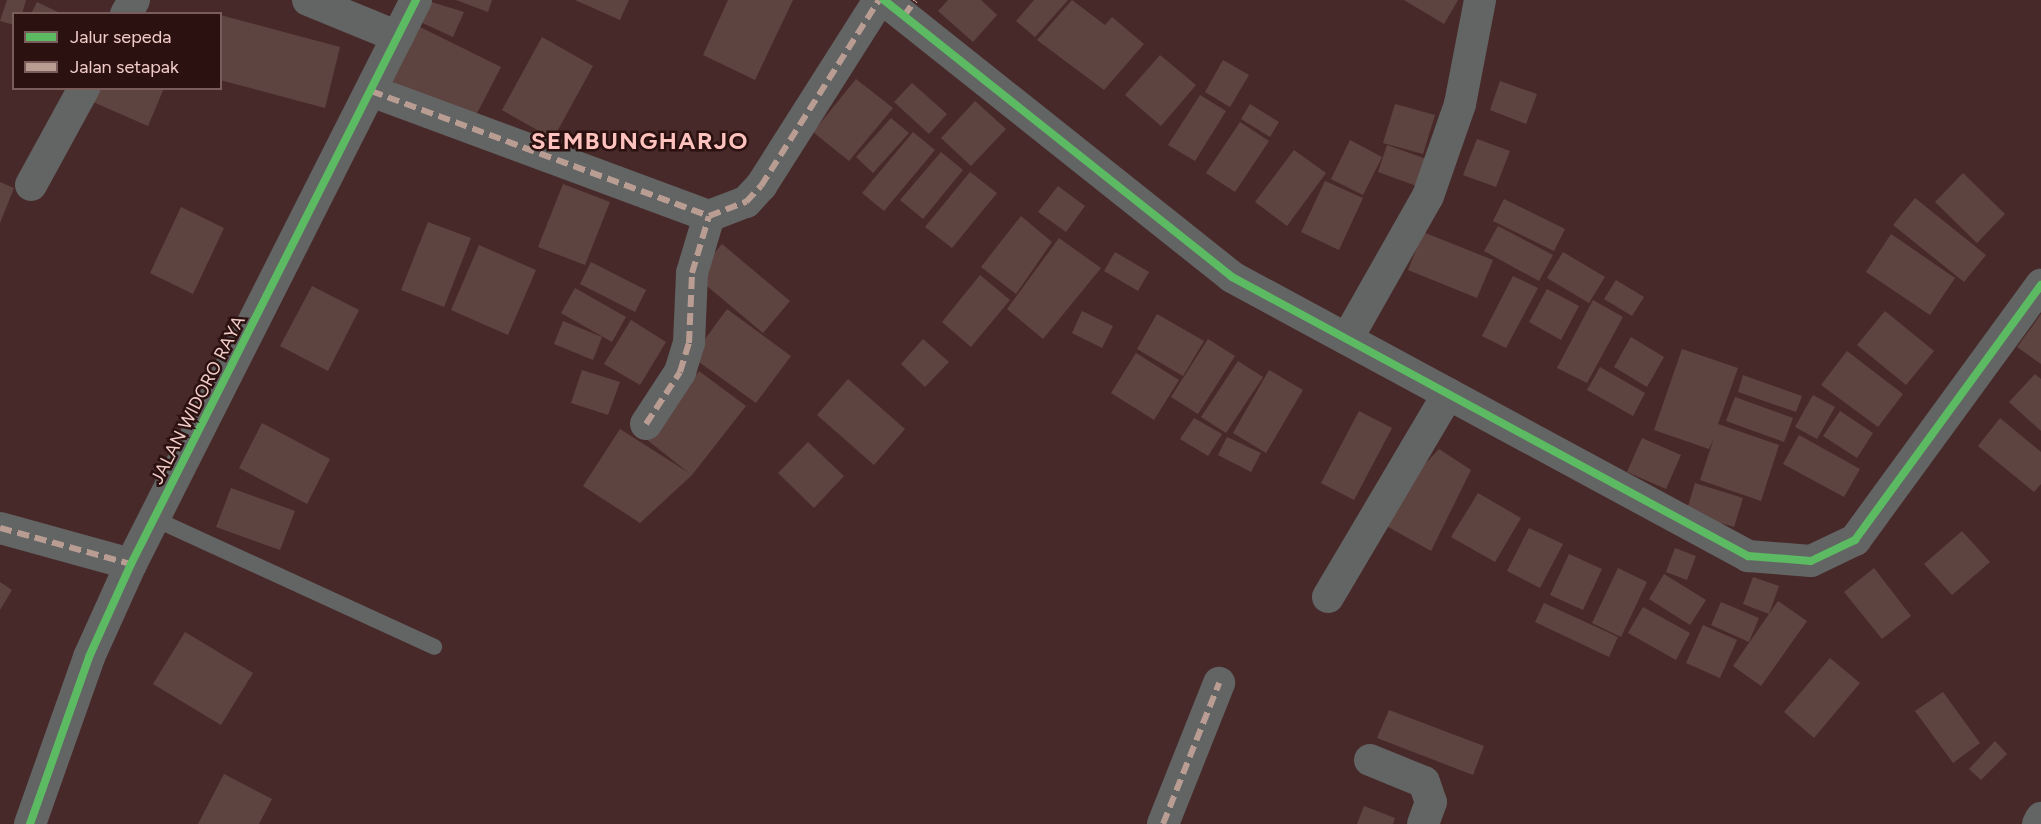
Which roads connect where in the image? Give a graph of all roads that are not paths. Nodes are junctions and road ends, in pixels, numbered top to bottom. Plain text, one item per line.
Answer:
1 (308, 0) edge
2 (416, 0) edge
3 (1480, 0) edge
4 (896, 4) edge
5 (398, 37) junction
6 (83, 90) edge
7 (371, 91) junction
8 (30, 185) dead end
9 (709, 216) junction
10 (2041, 285) edge
11 (1347, 339) junction
12 (1448, 394) junction
13 (646, 424) dead end
14 (155, 519) junction
15 (0, 528) edge
16 (131, 564) junction
17 (1328, 597) dead end
18 (434, 647) dead end
19 (1219, 683) dead end
20 (1370, 760) dead end
21 (2041, 818) edge
22 (30, 824) edge
23 (1163, 824) edge
24 (1423, 824) edge
25 (2038, 824) edge

1 - 5 street
2 - 5 street, JALAN WIDORO RAYA
3 - 11 street
4 - 9 street
4 - 11 street
5 - 7 street, JALAN WIDORO RAYA
6 - 8 street
7 - 9 street
7 - 14 street, JALAN WIDORO RAYA
9 - 13 street
10 - 12 street
11 - 12 street
12 - 17 street
14 - 16 street, JALAN WIDORO RAYA
14 - 18 lane
15 - 16 street
16 - 22 street, JALAN WIDORO RAYA
19 - 23 street
20 - 24 street
21 - 25 street

